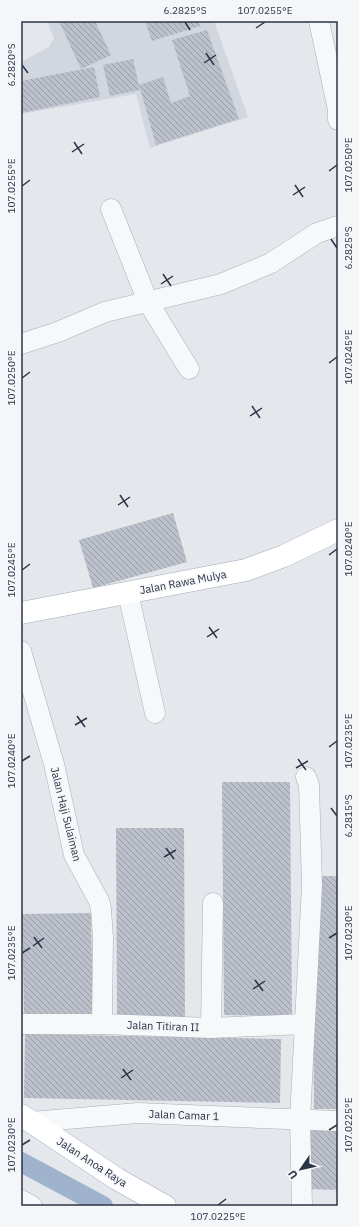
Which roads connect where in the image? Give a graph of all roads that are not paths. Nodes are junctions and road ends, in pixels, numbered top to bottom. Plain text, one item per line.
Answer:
1 (319, 21) edge
2 (338, 120) edge
3 (111, 209) dead end
4 (338, 226) edge
5 (148, 302) junction
6 (21, 344) edge
7 (189, 369) dead end
8 (338, 530) edge
9 (128, 593) junction
10 (21, 613) edge
11 (21, 651) edge
12 (155, 713) dead end
13 (306, 777) dead end
14 (213, 903) dead end
15 (21, 1024) edge
16 (102, 1024) junction
17 (304, 1024) junction
18 (211, 1028) junction
19 (26, 1119) edge
20 (300, 1120) junction
21 (338, 1121) edge
22 (21, 1200) edge
23 (32, 1206) edge
24 (165, 1206) edge
25 (302, 1206) edge

1 - 2 street
3 - 5 street
4 - 5 street
5 - 6 street
5 - 7 street
8 - 9 main road, Jalan Rawa Mulya
9 - 10 main road, Jalan Rawa Mulya
9 - 12 street
11 - 16 street, Jalan Haji Sulaiman
13 - 17 street
14 - 18 street
15 - 16 street, Jalan Titiran II
16 - 18 street, Jalan Titiran II
17 - 18 street, Jalan Titiran II
17 - 20 street
19 - 20 street, Jalan Camar 1
19 - 24 main road, Jalan Anoa Raya
20 - 21 street, Jalan Camar 1
20 - 25 street
22 - 23 street

